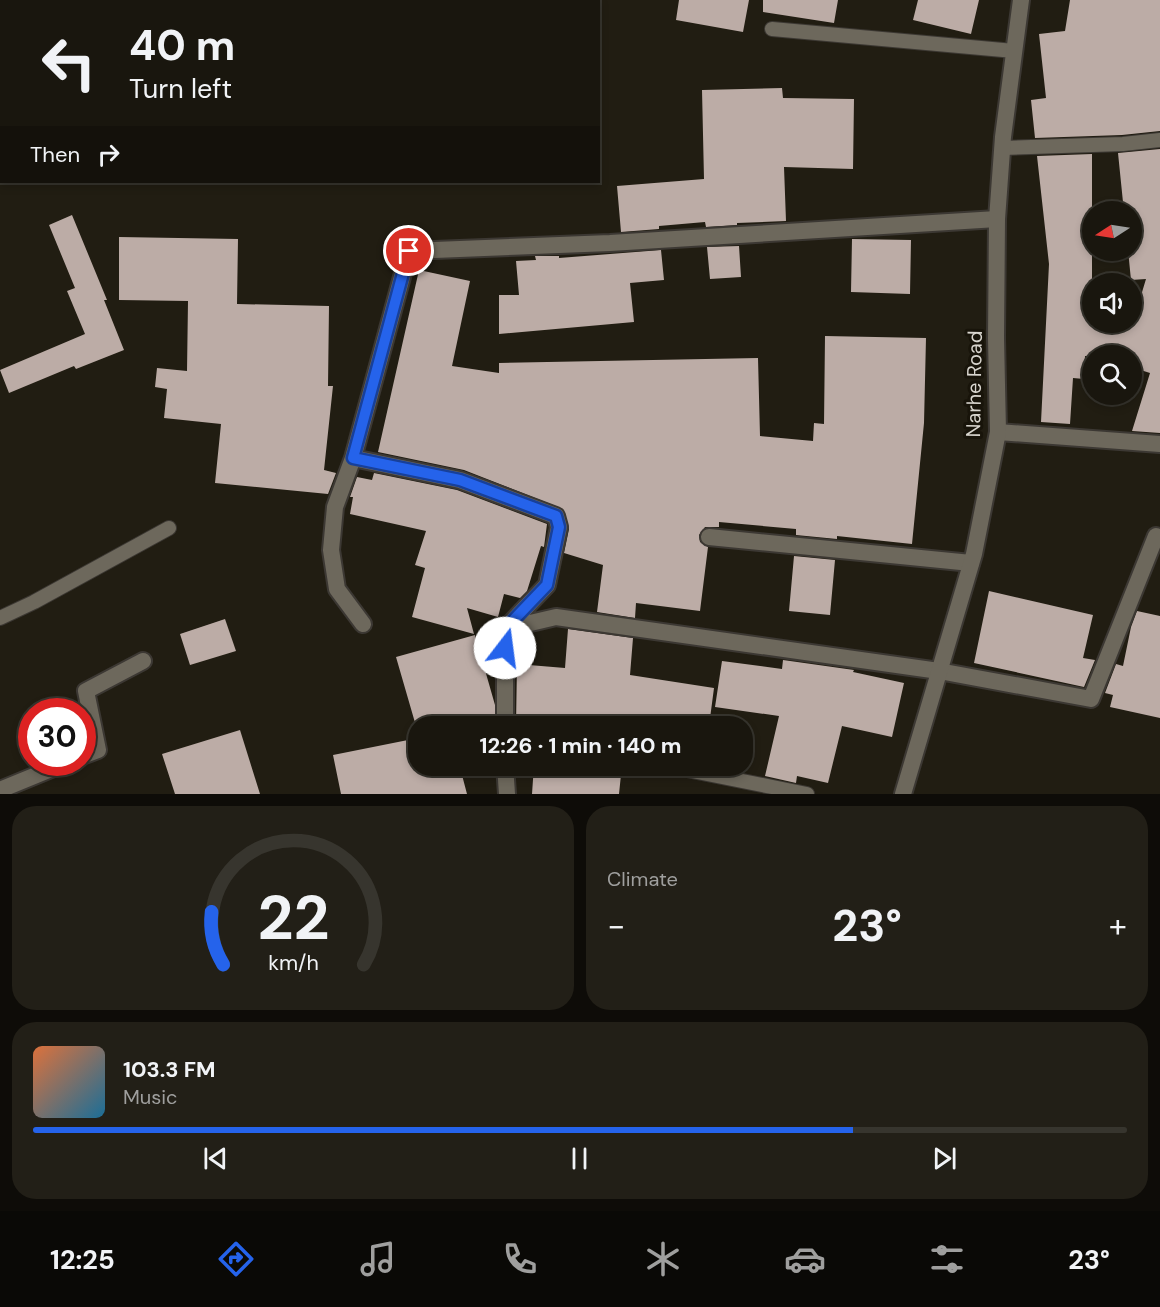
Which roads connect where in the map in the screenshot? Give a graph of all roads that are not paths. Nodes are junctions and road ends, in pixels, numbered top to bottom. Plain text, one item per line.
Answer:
1 (1022, 0) edge
2 (772, 29) dead end
3 (1014, 51) junction
4 (1160, 140) edge
5 (1002, 148) junction
6 (997, 219) junction
7 (998, 432) junction
8 (1160, 444) edge
9 (353, 458) junction
10 (168, 528) dead end
11 (1156, 536) dead end
12 (709, 537) dead end
13 (971, 563) junction
14 (0, 618) edge
15 (363, 624) dead end
16 (505, 629) junction
17 (143, 661) dead end
18 (939, 671) junction
19 (87, 698) edge
20 (505, 716) edge
21 (34, 776) edge
22 (506, 776) edge
23 (713, 776) edge
24 (0, 790) edge
25 (507, 794) edge
26 (807, 794) edge
27 (903, 794) edge

1 - 3 street, Narhe Road
2 - 3 lane
3 - 5 street, Narhe Road
4 - 5 lane
5 - 6 street, Narhe Road
6 - 7 street, Narhe Road
6 - 9 street
7 - 8 street
7 - 13 street, Narhe Road
9 - 15 street
9 - 16 street
10 - 14 lane
11 - 18 street
12 - 13 street
13 - 18 street, Narhe Road
16 - 18 street
16 - 20 street
17 - 19 street
18 - 27 street, Narhe Road
21 - 24 street
22 - 25 street
23 - 26 lane

